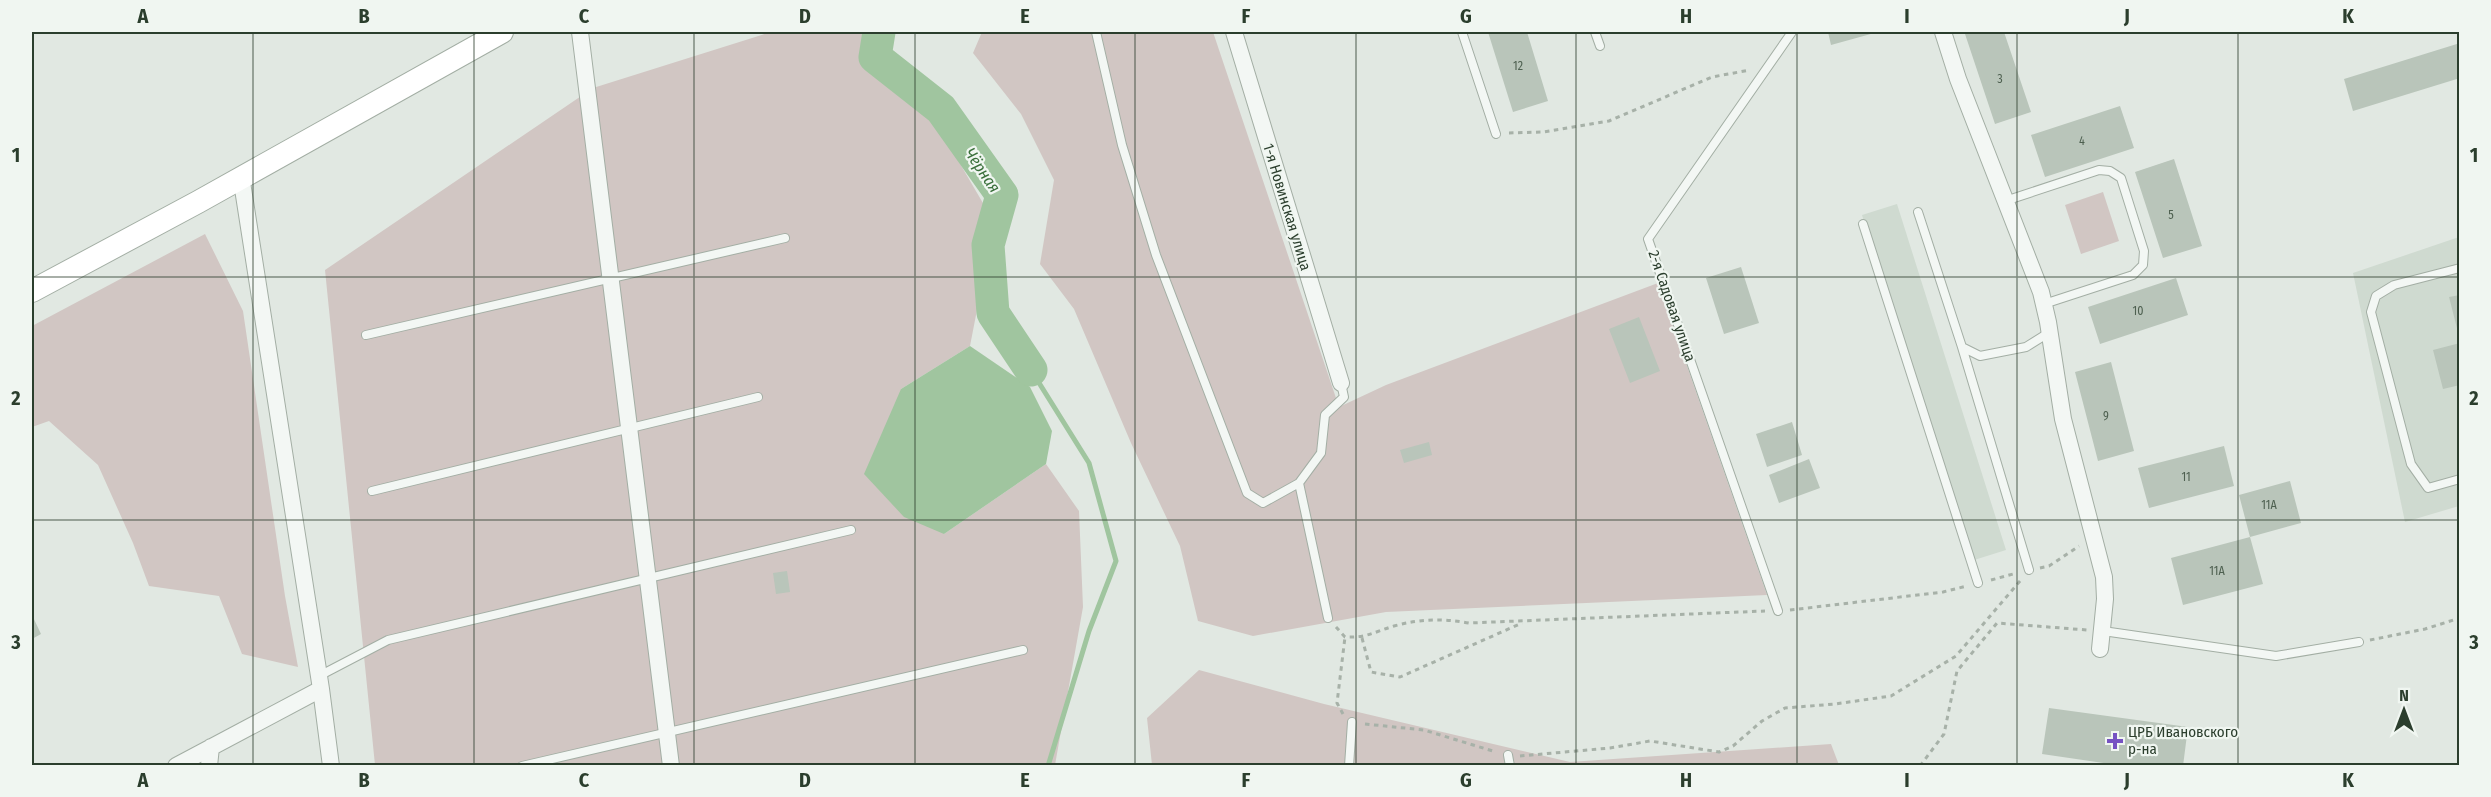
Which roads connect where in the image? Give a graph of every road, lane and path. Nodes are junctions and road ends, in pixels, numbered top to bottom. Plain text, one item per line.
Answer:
1 (502, 32) edge
2 (580, 32) edge
3 (1096, 32) edge
4 (1234, 32) edge
5 (1462, 32) edge
6 (1595, 32) edge
7 (1792, 32) edge
8 (1943, 32) edge
9 (1600, 46) dead end
10 (1768, 66) junction
11 (1496, 134) joint
12 (241, 176) junction
13 (2005, 201) junction
14 (1918, 212) dead end
15 (1863, 224) dead end
16 (785, 238) dead end
17 (2460, 268) edge
18 (611, 278) junction
19 (32, 291) edge
20 (2044, 304) junction
21 (2050, 332) junction
22 (366, 335) dead end
23 (1962, 347) junction
24 (1341, 383) joint
25 (758, 397) dead end
26 (629, 428) junction
27 (2460, 479) edge
28 (1299, 483) junction
29 (372, 491) dead end
30 (851, 530) dead end
31 (2093, 537) junction
32 (2030, 570) junction
33 (648, 578) junction
34 (1978, 583) junction
35 (1778, 611) junction
36 (1328, 618) joint
37 (2460, 618) edge
38 (1527, 621) junction
39 (2103, 631) junction
40 (1345, 637) junction
41 (1362, 638) junction
42 (2359, 642) joint
43 (2100, 648) dead end
44 (1023, 650) dead end
45 (320, 682) junction
46 (1352, 722) junction
47 (667, 732) junction
48 (211, 747) junction
49 (1508, 755) junction
50 (176, 765) edge
51 (209, 765) edge
52 (331, 765) edge
53 (522, 765) edge
54 (671, 765) edge
55 (1349, 765) edge
56 (1510, 765) edge
57 (1920, 765) edge

1 - 12 main road
2 - 18 street
3 - 28 lane
4 - 24 street, 1-я Новинская улица
5 - 11 lane
6 - 9 lane
7 - 10 lane, 2-я Садовая улица
8 - 13 street
10 - 11 path
10 - 35 lane, 2-я Садовая улица
12 - 19 main road
12 - 45 street
13 - 20 street
13 - 20 lane
14 - 23 lane
15 - 34 lane
16 - 18 lane
17 - 27 lane
18 - 22 lane
18 - 26 street
20 - 21 street
21 - 23 lane
21 - 31 street
23 - 32 lane
24 - 28 lane
25 - 26 lane
26 - 29 lane
26 - 33 street
28 - 36 lane
30 - 33 lane
31 - 32 path
31 - 39 street
32 - 34 path
32 - 49 path
33 - 45 lane
33 - 47 street
34 - 35 path
35 - 38 path
36 - 40 path
37 - 42 path
38 - 41 path
38 - 41 path
39 - 42 lane
39 - 43 street
39 - 57 path
40 - 41 path
40 - 46 path
44 - 47 lane
45 - 48 street
45 - 52 street
46 - 49 path
46 - 55 lane
47 - 53 lane
47 - 54 street
48 - 50 street
48 - 51 street
49 - 56 lane

